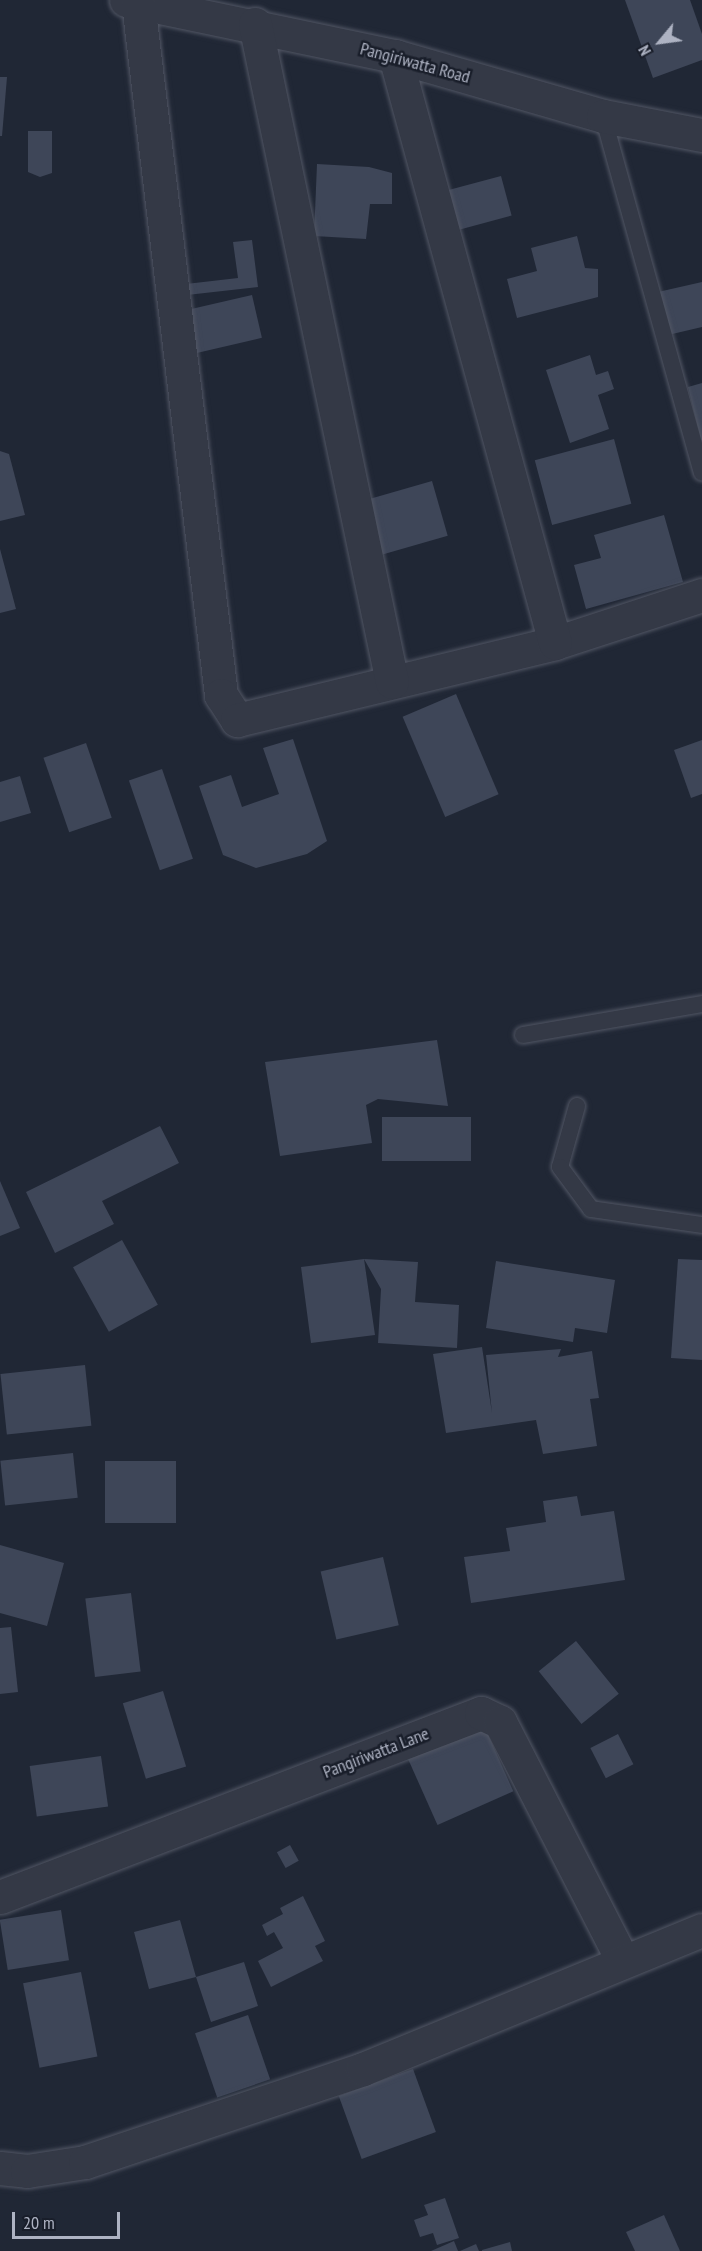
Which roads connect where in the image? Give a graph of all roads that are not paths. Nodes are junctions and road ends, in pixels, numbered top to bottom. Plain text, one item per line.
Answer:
1 (132, 1) edge
2 (255, 24) junction
3 (395, 56) junction
4 (603, 116) junction
5 (702, 135) edge
6 (702, 473) edge
7 (702, 595) edge
8 (555, 643) junction
9 (392, 682) junction
10 (702, 1004) edge
11 (522, 1035) dead end
12 (578, 1106) dead end
13 (702, 1225) edge
14 (0, 1897) edge
15 (702, 1930) edge
16 (623, 1961) junction
17 (0, 2168) edge

1 - 2 street, Pangiriwatta Road
1 - 9 street
2 - 3 street, Pangiriwatta Road
2 - 9 street
3 - 4 street, Pangiriwatta Road
3 - 8 street
4 - 5 street, Pangiriwatta Road
4 - 6 lane
7 - 8 street
8 - 9 street
10 - 11 lane
12 - 13 lane
14 - 16 street, Pangiriwatta Lane
15 - 16 street
16 - 17 street

